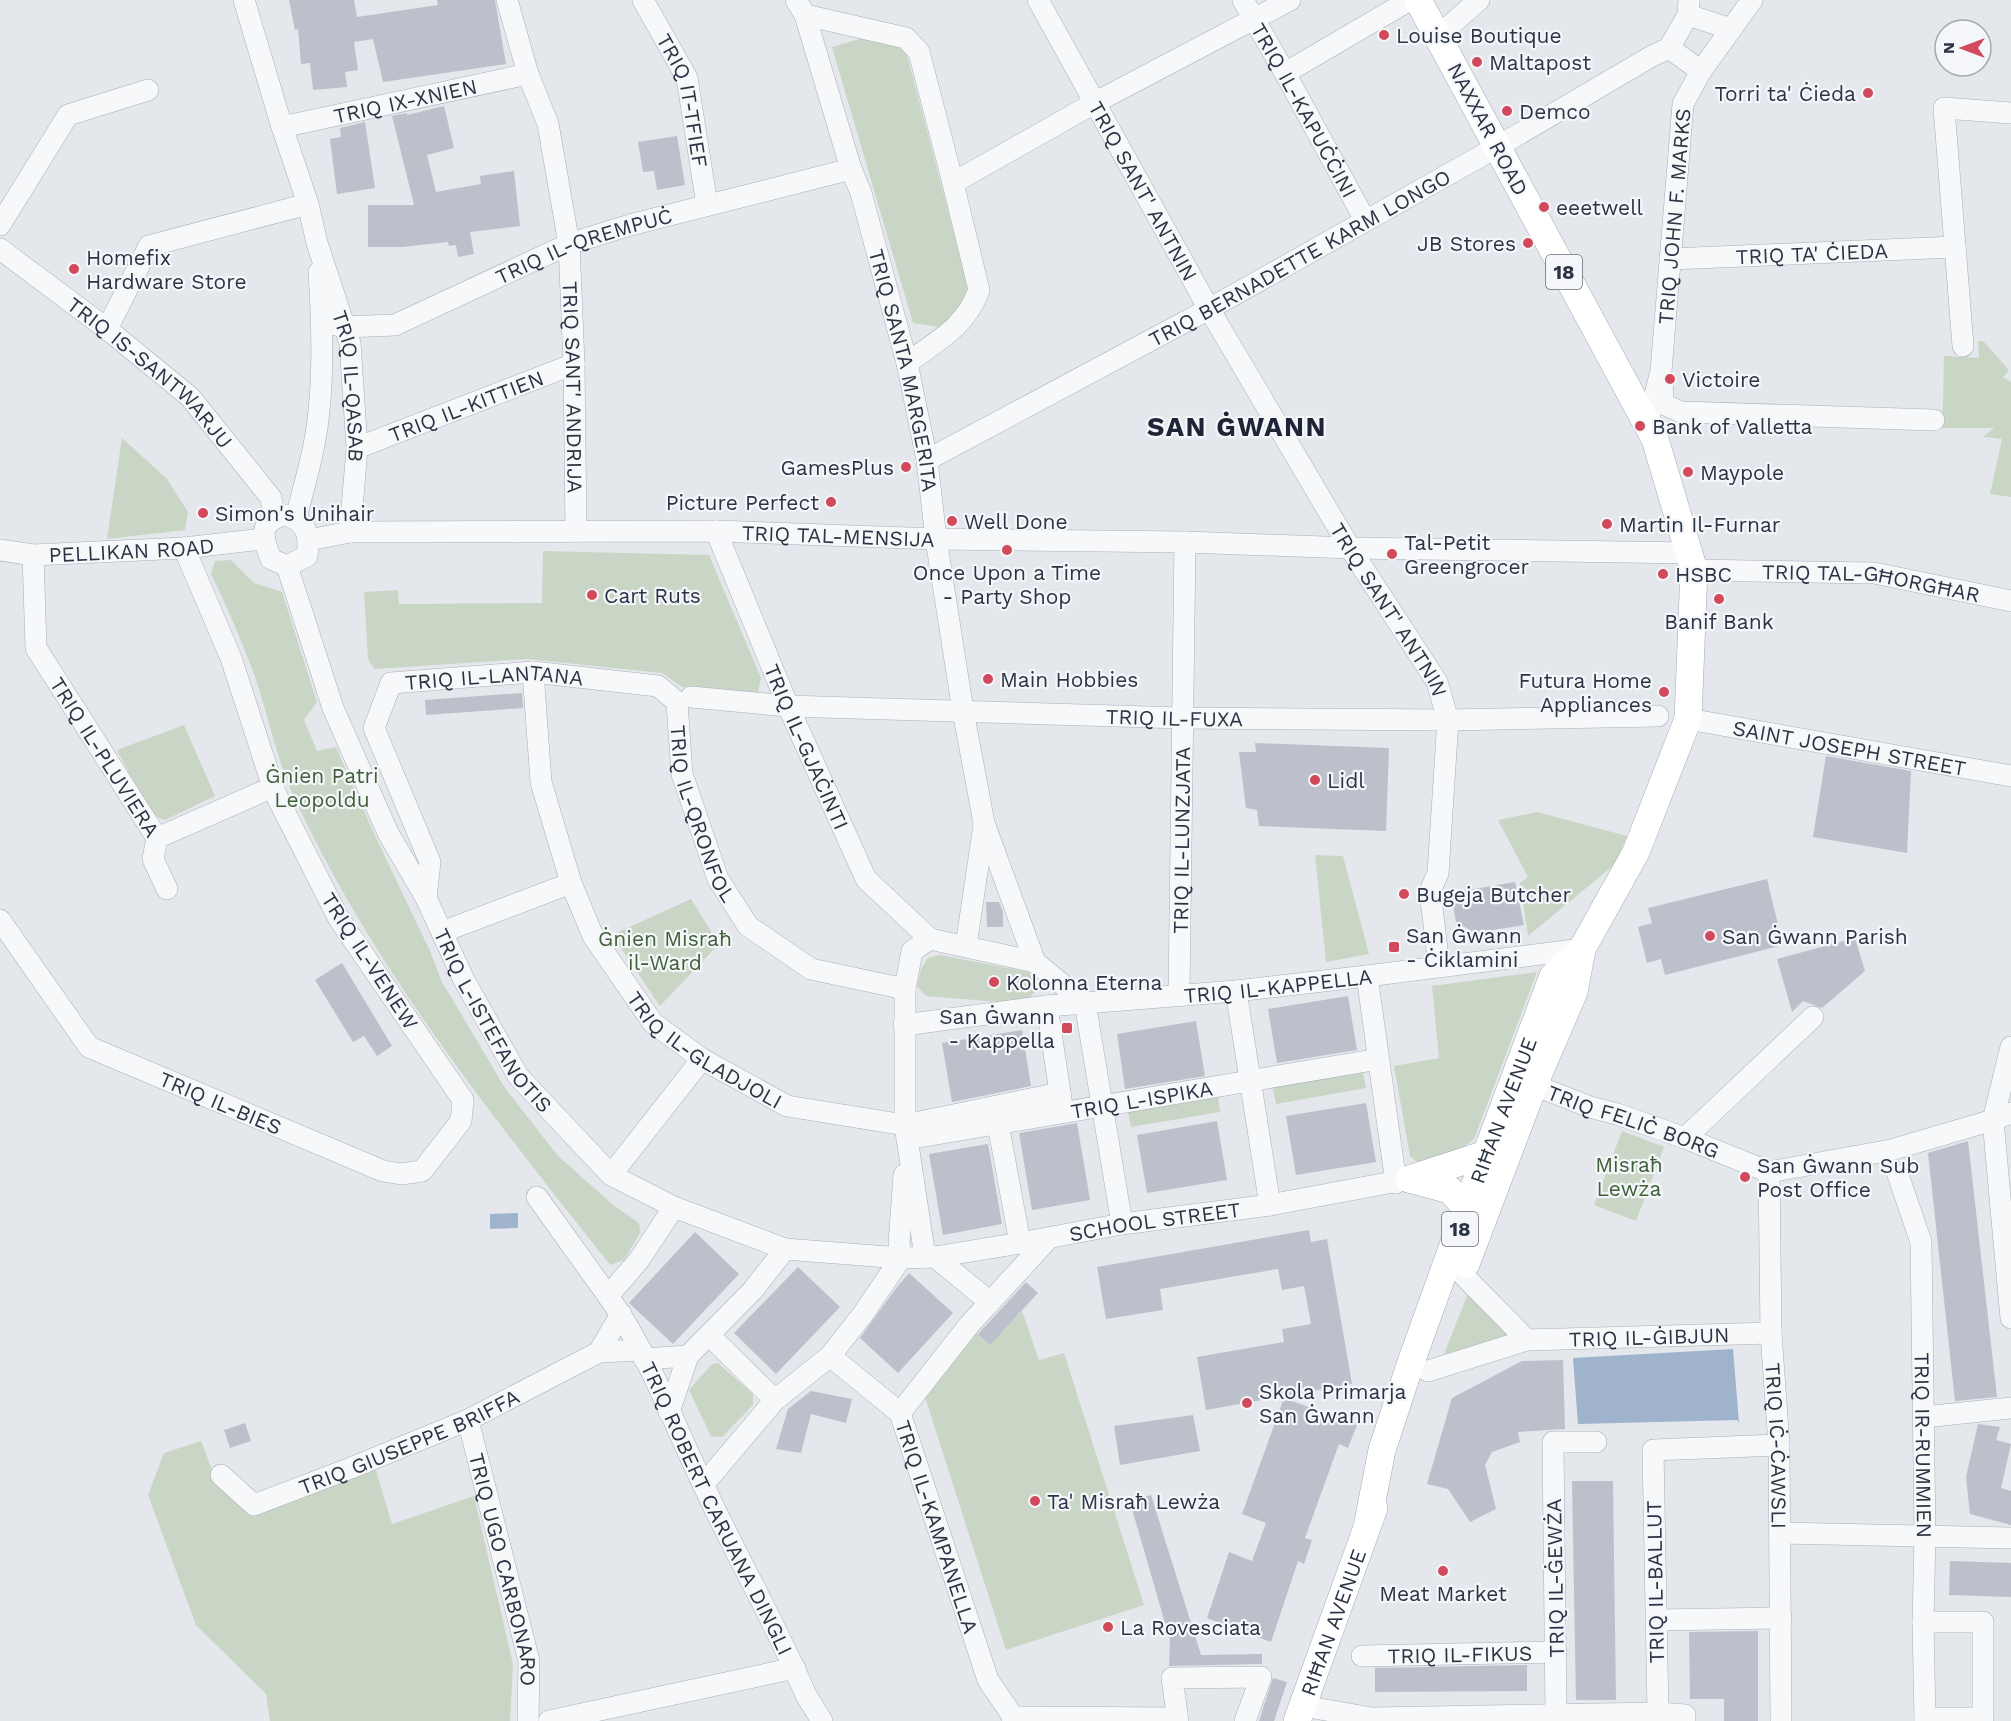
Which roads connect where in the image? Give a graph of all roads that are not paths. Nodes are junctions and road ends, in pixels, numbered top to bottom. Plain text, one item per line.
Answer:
1 (244, 0) edge
2 (507, 0) edge
3 (643, 0) edge
4 (1038, 0) edge
5 (1243, 0) edge
6 (1290, 0) edge
7 (1410, 0) edge
8 (1418, 0) edge
9 (1479, 0) edge
10 (1752, 0) edge
11 (801, 8) edge
12 (1688, 8) edge
13 (1255, 20) junction
14 (1731, 29) junction
15 (1438, 36) junction
16 (1669, 48) junction
17 (1701, 71) junction
18 (1285, 72) junction
19 (528, 74) junction
20 (148, 90) dead end
21 (1096, 102) junction
22 (2011, 113) edge
23 (282, 127) junction
24 (1497, 147) junction
25 (851, 169) junction
26 (953, 183) junction
27 (308, 204) junction
28 (707, 205) junction
29 (1365, 220) junction
30 (0, 225) edge
31 (317, 243) junction
32 (568, 244) junction
33 (1955, 247) junction
34 (0, 249) edge
35 (1670, 259) junction
36 (1209, 309) junction
37 (322, 322) junction
38 (345, 327) junction
39 (107, 329) junction
40 (1963, 346) dead end
41 (907, 363) junction
42 (574, 364) junction
43 (1661, 371) junction
44 (1628, 390) junction
45 (1681, 412) junction
46 (1934, 420) dead end
47 (1651, 432) junction
48 (357, 448) junction
49 (927, 460) junction
50 (274, 517) junction
51 (296, 518) junction
52 (576, 530) junction
53 (716, 531) junction
54 (350, 532) junction
55 (936, 539) junction
56 (263, 540) junction
57 (309, 540) junction
58 (1185, 542) junction
59 (184, 548) junction
60 (1350, 548) junction
61 (0, 550) edge
62 (33, 555) junction
63 (1692, 561) junction
64 (287, 566) junction
65 (2011, 601) edge
66 (533, 672) junction
67 (684, 699) junction
68 (788, 706) junction
69 (963, 711) junction
70 (1658, 716) dead end
71 (1182, 718) junction
72 (1688, 719) junction
73 (1448, 720) junction
74 (2011, 776) edge
75 (273, 787) junction
76 (984, 823) junction
77 (157, 838) junction
78 (571, 883) junction
79 (167, 889) dead end
80 (426, 898) junction
81 (0, 920) edge
82 (442, 932) junction
83 (930, 939) junction
84 (966, 946) junction
85 (1582, 949) junction
86 (1035, 962) junction
87 (1439, 966) junction
88 (1367, 976) junction
89 (905, 989) junction
90 (1236, 991) junction
91 (1179, 994) junction
92 (1085, 1003) junction
93 (1047, 1006) junction
94 (1813, 1017) dead end
95 (904, 1025) junction
96 (2011, 1047) edge
97 (702, 1059) junction
98 (1379, 1059) junction
99 (1250, 1080) junction
100 (1534, 1085) junction
101 (463, 1100) joint
102 (1062, 1102) junction
103 (1102, 1106) junction
104 (2002, 1117) edge
105 (998, 1124) junction
106 (906, 1132) junction
107 (1685, 1138) junction
108 (1486, 1154) junction
109 (1769, 1172) junction
110 (1898, 1174) dead end
111 (611, 1175) junction
112 (1403, 1181) junction
113 (537, 1197) dead end
114 (1270, 1205) junction
115 (674, 1208) junction
116 (1467, 1209) junction
117 (1122, 1224) junction
118 (1049, 1238) junction
119 (1020, 1243) junction
120 (785, 1249) junction
121 (930, 1257) junction
122 (901, 1258) junction
123 (1463, 1275) junction
124 (608, 1296) junction
125 (990, 1302) junction
126 (621, 1314) junction
127 (2011, 1318) edge
128 (1771, 1333) junction
129 (710, 1336) junction
130 (1527, 1340) junction
131 (599, 1352) junction
132 (643, 1355) junction
133 (688, 1356) junction
134 (830, 1356) junction
135 (1428, 1371) junction
136 (774, 1400) junction
137 (2011, 1408) edge
138 (669, 1412) junction
139 (900, 1413) junction
140 (1924, 1417) junction
141 (468, 1420) junction
142 (1596, 1442) dead end
143 (1779, 1445) junction
144 (221, 1475) dead end
145 (703, 1485) junction
146 (1368, 1522) junction
147 (1781, 1533) junction
148 (1925, 1537) junction
149 (2011, 1538) edge
150 (1781, 1618) junction
151 (1656, 1620) junction
152 (1923, 1622) junction
153 (1556, 1652) junction
154 (1362, 1656) dead end
155 (795, 1668) junction
156 (806, 1695) junction
157 (1300, 1713) edge
158 (1658, 1713) junction
159 (1557, 1714) junction
160 (1462, 1718) edge
161 (1685, 1718) edge
162 (1014, 1719) edge
163 (1178, 1719) edge
164 (1924, 1719) edge
165 (528, 1721) edge
166 (549, 1721) edge
167 (805, 1721) edge
168 (822, 1721) edge
169 (1245, 1721) edge
170 (1781, 1721) edge

1 - 23 street, TRIQ IL-QASAB
2 - 19 street, TRIQ SANT' ANDRIJA
3 - 28 street, TRIQ IT-TFIEF
4 - 21 street, TRIQ SANT' ANTNIN
5 - 13 street, TRIQ IL-KAPUĊĊINI
6 - 13 street
7 - 18 street
8 - 15 main road, NAXXAR ROAD / 18
9 - 15 street
10 - 14 street, TRIQ JOHN F. MARKS
11 - 25 street, TRIQ SANTA MARGERITA
11 - 26 street
12 - 14 street
12 - 16 street
13 - 18 street, TRIQ IL-KAPUĊĊINI
13 - 21 street
14 - 17 street, TRIQ JOHN F. MARKS
15 - 24 main road, NAXXAR ROAD / 18
16 - 17 street
16 - 24 street, TRIQ BERNADETTE KARM LONGO
17 - 35 street, TRIQ JOHN F. MARKS
18 - 29 street, TRIQ IL-KAPUĊĊINI
19 - 23 street, TRIQ IX-XNIEN
19 - 32 street, TRIQ SANT' ANDRIJA
20 - 30 street
21 - 26 street
21 - 36 street, TRIQ SANT' ANTNIN
22 - 33 street
23 - 27 street, TRIQ IL-QASAB
24 - 29 street, TRIQ BERNADETTE KARM LONGO
24 - 44 main road, NAXXAR ROAD / 18
25 - 28 street, TRIQ IL-QREMPUĊ
25 - 41 street, TRIQ SANTA MARGERITA
26 - 41 street
27 - 31 street, TRIQ IL-QASAB
27 - 39 street
28 - 32 street, TRIQ IL-QREMPUĊ
29 - 36 street, TRIQ BERNADETTE KARM LONGO
31 - 37 street, TRIQ IL-QASAB
31 - 38 street, TRIQ IL-QASAB
32 - 38 street, TRIQ IL-QREMPUĊ
32 - 42 street, TRIQ SANT' ANDRIJA
33 - 35 street, TRIQ TA' ĊIEDA
33 - 40 street
34 - 39 street, TRIQ IS-SANTWARJU
35 - 43 street, TRIQ JOHN F. MARKS
36 - 49 street, TRIQ BERNADETTE KARM LONGO
36 - 60 street, TRIQ SANT' ANTNIN
37 - 38 street, TRIQ IL-QREMPUĊ
37 - 51 street, TRIQ IL-QASAB
38 - 48 street, TRIQ IL-QASAB
39 - 50 street, TRIQ IS-SANTWARJU
41 - 49 street, TRIQ SANTA MARGERITA
42 - 48 street, TRIQ IL-KITTIEN
42 - 52 street, TRIQ SANT' ANDRIJA
43 - 44 street
43 - 45 street, TRIQ JOHN F. MARKS
43 - 47 street, TRIQ JOHN F. MARKS
44 - 47 main road, NAXXAR ROAD / 18
45 - 46 street
45 - 47 street
47 - 63 main road, NAXXAR ROAD / 18
48 - 54 street, TRIQ IL-QASAB
49 - 55 street, TRIQ SANTA MARGERITA
50 - 51 street
50 - 56 street
51 - 57 street
52 - 53 street, TRIQ TAL-MENSIJA
52 - 54 street, TRIQ TAL-MENSIJA
53 - 55 street, TRIQ TAL-MENSIJA
53 - 68 street, TRIQ IL-GJAĊINTI
54 - 57 street, TRIQ TAL-MENSIJA
55 - 58 street, TRIQ TAL-MENSIJA
55 - 69 street, TRIQ SANTA MARGERITA
56 - 59 street, PELLIKAN ROAD
56 - 64 street
57 - 64 street
58 - 60 street, TRIQ TAL-MENSIJA
58 - 71 street, TRIQ IL-LUNZJATA
59 - 62 street, PELLIKAN ROAD
59 - 75 street, TRIQ IL-VENEW
60 - 63 street, TRIQ TAL-MENSIJA
60 - 73 street, TRIQ SANT' ANTNIN
61 - 62 street, PELLIKAN ROAD
62 - 77 street, TRIQ IL-PLUVIERA
63 - 65 street, TRIQ TAL-GĦORGĦAR
63 - 72 main road, RIĦAN AVENUE
64 - 80 street, TRIQ L-ISTEFANOTIS
66 - 67 street, TRIQ IL-LANTANA
66 - 78 street, TRIQ IL-GLADJOLI
66 - 80 street, TRIQ IL-LANTANA
67 - 68 street, TRIQ IL-FUXA
67 - 89 street, TRIQ IL-QRONFOL
68 - 69 street, TRIQ IL-FUXA
68 - 83 street, TRIQ IL-GJAĊINTI
69 - 71 street, TRIQ IL-FUXA
69 - 76 street, TRIQ SANTA MARGERITA
70 - 73 street, TRIQ IL-FUXA
71 - 73 street, TRIQ IL-FUXA
71 - 91 street, TRIQ IL-LUNZJATA
72 - 74 street, SAINT JOSEPH STREET
72 - 85 main road, RIĦAN AVENUE
73 - 87 street, TRIQ SANT' ANTNIN
75 - 77 street, TRIQ IL-PLUVIERA
75 - 101 street, TRIQ IL-VENEW
76 - 84 street, TRIQ SANTA MARGERITA
76 - 86 street, TRIQ SANTA MARGERITA
77 - 79 street
78 - 82 street
78 - 97 street, TRIQ IL-GLADJOLI
80 - 82 street, TRIQ L-ISTEFANOTIS
81 - 101 street, TRIQ IL-BIES
82 - 111 street, TRIQ L-ISTEFANOTIS
83 - 84 street
83 - 89 street
84 - 86 street
85 - 87 street, TRIQ IL-KAPPELLA
85 - 100 main road, RIĦAN AVENUE / 18
85 - 108 main road, RIĦAN AVENUE / 18
86 - 92 street
87 - 88 street, TRIQ IL-KAPPELLA
88 - 90 street, TRIQ IL-KAPPELLA
88 - 98 street
89 - 95 street
90 - 91 street, TRIQ IL-KAPPELLA
90 - 99 street
91 - 92 street, TRIQ IL-KAPPELLA
92 - 93 street, TRIQ IL-KAPPELLA
92 - 103 street
93 - 95 street, TRIQ IL-KAPPELLA
93 - 102 street
94 - 107 street
95 - 106 street
96 - 104 street
97 - 106 street, TRIQ IL-GLADJOLI
97 - 111 street
98 - 99 street, TRIQ L-ISPIKA
98 - 112 street
99 - 103 street, TRIQ L-ISPIKA
99 - 114 street
100 - 107 street, TRIQ FELIĊ BORG
100 - 123 main road, RIĦAN AVENUE / 18
102 - 103 street, TRIQ L-ISPIKA
102 - 105 street, TRIQ L-ISPIKA
102 - 106 street, TRIQ L-ISPIKA
103 - 117 street
104 - 109 street
104 - 127 street
105 - 106 street, TRIQ L-ISPIKA
105 - 119 street
106 - 121 street
106 - 122 street
107 - 109 street, TRIQ FELIĊ BORG
108 - 112 main road
108 - 116 main road, RIĦAN AVENUE / 18
109 - 128 street, TRIQ IĊ-ĊAWSLI
110 - 140 street, TRIQ IR-RUMMIEN
111 - 115 street, TRIQ L-ISTEFANOTIS
112 - 114 street, SCHOOL STREET
112 - 116 main road
113 - 124 street, TRIQ ROBERT CARUANA DINGLI
114 - 117 street, SCHOOL STREET
115 - 120 street, TRIQ L-ISTEFANOTIS
115 - 124 street
116 - 146 main road, RIĦAN AVENUE / 18
117 - 118 street, SCHOOL STREET
118 - 119 street, SCHOOL STREET
118 - 125 street
119 - 121 street, SCHOOL STREET
120 - 122 street, TRIQ L-ISTEFANOTIS
120 - 129 street
121 - 122 street, SCHOOL STREET
121 - 125 street
122 - 134 street
123 - 130 street
123 - 135 main road, RIĦAN AVENUE / 18
124 - 126 street, TRIQ ROBERT CARUANA DINGLI
125 - 139 street
126 - 131 street
126 - 132 street, TRIQ ROBERT CARUANA DINGLI
128 - 130 street, TRIQ IL-ĠIBJUN
128 - 143 street, TRIQ IĊ-ĊAWSLI
129 - 133 street
129 - 136 street
130 - 135 street, TRIQ IL-ĠIBJUN
131 - 132 street, TRIQ GIUSEPPE BRIFFA
131 - 141 street, TRIQ GIUSEPPE BRIFFA
132 - 133 street, TRIQ GIUSEPPE BRIFFA
132 - 138 street, TRIQ ROBERT CARUANA DINGLI
133 - 138 street
134 - 136 street
134 - 139 street, TRIQ IL-KAMPANELLA
135 - 146 main road, RIĦAN AVENUE / 18
136 - 145 street
137 - 140 street
138 - 145 street, TRIQ ROBERT CARUANA DINGLI
139 - 162 street, TRIQ IL-KAMPANELLA
140 - 148 street, TRIQ IR-RUMMIEN
141 - 144 street, TRIQ GIUSEPPE BRIFFA
141 - 165 street, TRIQ UGO CARBONARO
142 - 153 street, TRIQ IL-ĠEWŻA
143 - 147 street, TRIQ IĊ-ĊAWSLI
143 - 151 street, TRIQ IL-BALLUT
145 - 155 street, TRIQ ROBERT CARUANA DINGLI
146 - 157 main road, RIĦAN AVENUE / 18
147 - 148 street
147 - 150 street, TRIQ IĊ-ĊAWSLI
148 - 149 street
148 - 152 street, TRIQ IR-RUMMIEN
150 - 151 street
150 - 170 street, TRIQ IĊ-ĊAWSLI
151 - 158 street, TRIQ IL-BALLUT
152 - 164 street, TRIQ IR-RUMMIEN
152 - 164 street
153 - 154 street, TRIQ IL-FIKUS
153 - 159 street, TRIQ IL-ĠEWŻA
155 - 156 street, TRIQ ROBERT CARUANA DINGLI
155 - 166 street
156 - 167 street
156 - 168 street, TRIQ ROBERT CARUANA DINGLI
157 - 160 street
158 - 159 street
158 - 161 street
159 - 160 street
162 - 163 street
163 - 169 street

